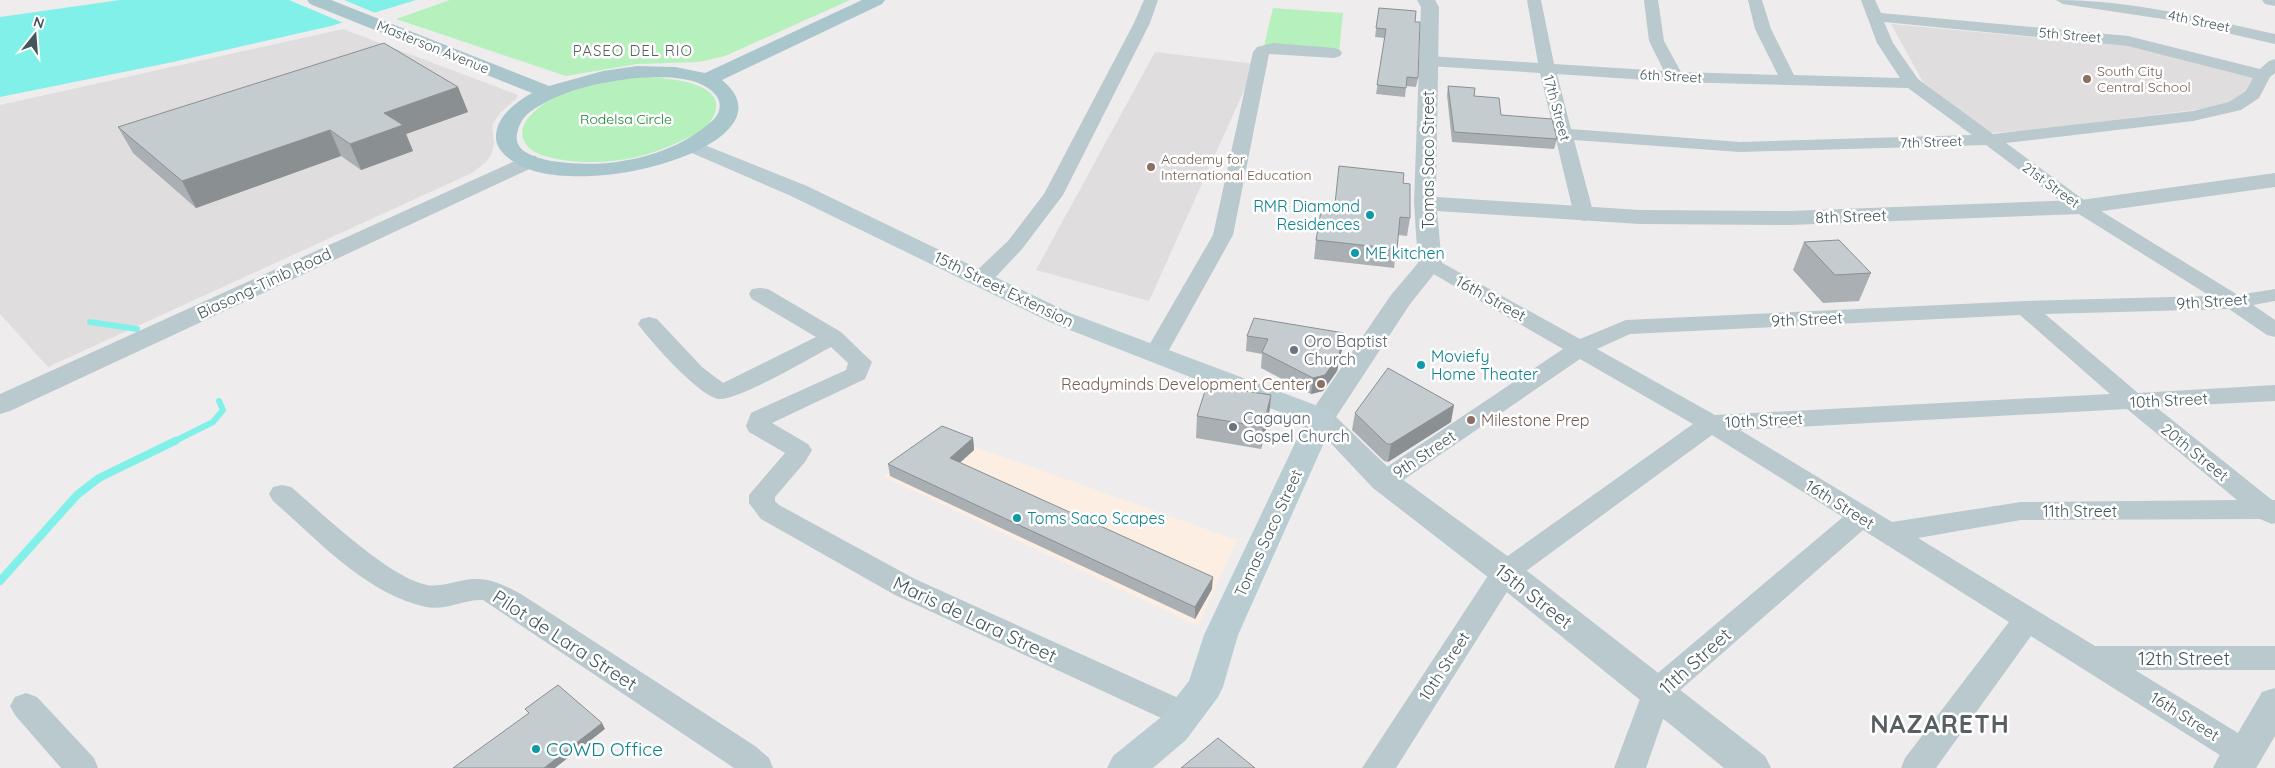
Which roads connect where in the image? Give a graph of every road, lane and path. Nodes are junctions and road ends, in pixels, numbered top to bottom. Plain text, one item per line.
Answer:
1 (316, 0) edge
2 (876, 0) edge
3 (1151, 0) edge
4 (1426, 0) edge
5 (1534, 0) edge
6 (1651, 0) edge
7 (1756, 0) edge
8 (2064, 0) edge
9 (1871, 8) edge
10 (2275, 39) edge
11 (1334, 53) dead end
12 (1429, 61) junction
13 (1547, 69) junction
14 (2269, 69) edge
15 (1676, 77) junction
16 (706, 80) junction
17 (1789, 81) junction
18 (1912, 83) junction
19 (549, 93) junction
20 (1564, 134) junction
21 (1988, 140) junction
22 (692, 146) junction
23 (528, 161) junction
24 (2275, 180) edge
25 (1419, 191) junction
26 (2082, 207) junction
27 (1584, 215) junction
28 (1430, 264) junction
29 (982, 278) junction
30 (760, 294) dead end
31 (2275, 295) edge
32 (2234, 302) junction
33 (2025, 308) junction
34 (649, 324) dead end
35 (2275, 330) edge
36 (833, 337) junction
37 (1580, 348) junction
38 (1156, 354) junction
39 (2275, 393) edge
40 (2134, 402) junction
41 (0, 405) edge
42 (1321, 418) junction
43 (1711, 423) junction
44 (1384, 481) junction
45 (282, 494) dead end
46 (2272, 512) edge
47 (1860, 517) junction
48 (1887, 533) junction
49 (1505, 572) junction
50 (2028, 618) junction
51 (2092, 658) junction
52 (2275, 658) edge
53 (1657, 692) junction
54 (2275, 703) edge
55 (26, 706) dead end
56 (1185, 715) junction
57 (2238, 761) edge
58 (750, 762) edge
59 (82, 768) edge
60 (1126, 768) edge
61 (1378, 768) edge
62 (1630, 768) edge
63 (1752, 768) edge
64 (1917, 768) edge

1 - 19 main road, Masterson Avenue
2 - 16 main road
3 - 29 street
4 - 12 street, Tomas Saco Street
5 - 13 street, 17th Street
6 - 15 street
7 - 17 street
8 - 10 street, 4th Street
9 - 14 street, 5th Street
9 - 18 street, 21st Street
11 - 38 street
12 - 13 street, 6th Street
12 - 25 street, Tomas Saco Street
13 - 15 street, 6th Street
13 - 20 street, 17th Street
14 - 21 street, 7th Street
15 - 17 street, 6th Street
16 - 19 main road
16 - 22 main road
17 - 18 street, 6th Street
18 - 21 street, 21st Street
19 - 23 main road
20 - 21 street, 7th Street
20 - 27 street, 17th Street
21 - 26 street, 21st Street
22 - 23 main road
22 - 29 main road, 15th Street Extension
23 - 41 street, Biasong-Tinib Road
24 - 26 street, 8th Street
25 - 27 street, 8th Street
25 - 28 street, Tomas Saco Street
26 - 27 street, 8th Street
26 - 32 street, 21st Street
28 - 37 street, 16th Street
28 - 42 street, Tomas Saco Street
29 - 38 main road, 15th Street Extension
30 - 36 street
31 - 32 street, 9th Street
32 - 33 street, 9th Street
32 - 35 street, 21st Street
33 - 37 street, 9th Street
33 - 40 street, 20th Street
34 - 36 street
36 - 56 street, Maris de Lara Street
37 - 43 street, 16th Street
37 - 44 street, 9th Street
38 - 42 main road, 15th Street Extension
39 - 40 street, 10th Street
40 - 43 street, 10th Street
40 - 46 street, 20th Street
42 - 44 street, 15th Street
42 - 56 main road, Tomas Saco Street
43 - 47 street, 16th Street
43 - 49 street, 10th Street
44 - 49 street, 15th Street
45 - 58 street, Pilot de Lara Street
46 - 48 street, 11th Street
47 - 48 street, 16th Street
47 - 53 street, 11th Street
48 - 50 street, 16th Street
49 - 53 street, 15th Street
49 - 61 street, 10th Street
50 - 51 street, 16th Street
50 - 64 street
51 - 52 street, 12th Street
51 - 57 street, 16th Street
53 - 62 street, 11th Street
53 - 63 street, 15th Street
54 - 57 street
55 - 59 street
56 - 60 main road, Tomas Saco Street

